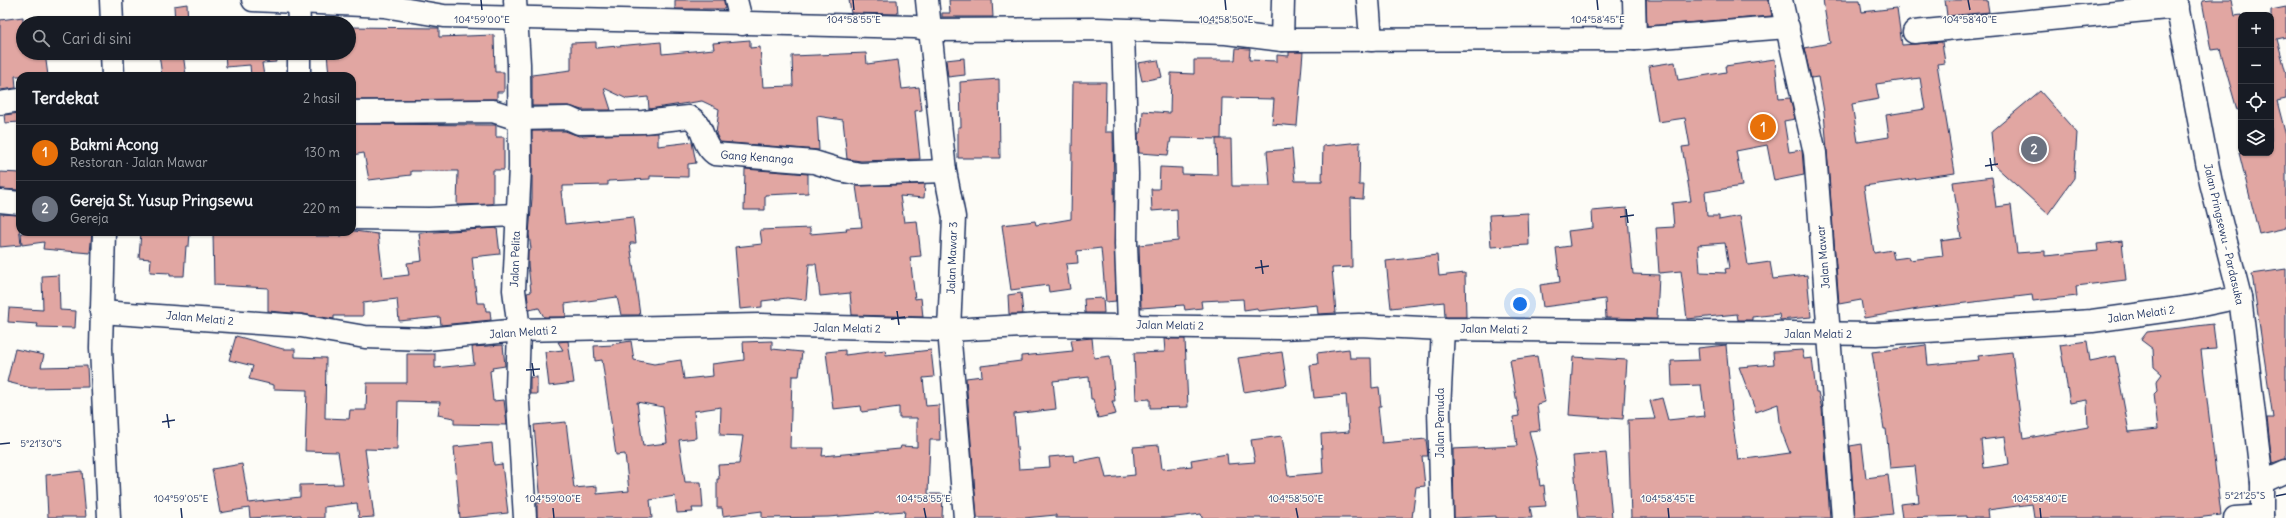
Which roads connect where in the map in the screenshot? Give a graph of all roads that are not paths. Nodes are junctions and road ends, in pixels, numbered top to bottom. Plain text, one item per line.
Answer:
1 (111, 0) edge
2 (258, 0) edge
3 (736, 0) edge
4 (928, 0) edge
5 (1283, 0) edge
6 (1368, 0) edge
7 (1634, 0) edge
8 (1780, 0) edge
9 (384, 3) edge
10 (2177, 4) edge
11 (515, 9) edge
12 (298, 13) edge
13 (112, 16) edge
14 (742, 24) junction
15 (1788, 27) junction
16 (932, 30) junction
17 (1123, 31) junction
18 (1914, 32) dead end
19 (1635, 39) junction
20 (1282, 40) junction
21 (1371, 40) junction
22 (112, 60) edge
23 (299, 60) edge
24 (113, 72) edge
25 (299, 72) edge
26 (16, 101) edge
27 (0, 103) edge
28 (356, 112) edge
29 (518, 119) junction
30 (945, 171) junction
31 (0, 201) edge
32 (16, 203) edge
33 (517, 215) junction
34 (356, 218) edge
35 (104, 236) edge
36 (2240, 297) junction
37 (101, 312) junction
38 (1129, 324) junction
39 (1443, 329) junction
40 (519, 330) junction
41 (949, 330) junction
42 (1830, 333) junction
43 (2286, 471) edge
44 (2262, 482) junction
45 (2262, 517) edge
46 (109, 518) edge
47 (525, 518) edge
48 (965, 518) edge
49 (1442, 518) edge
50 (1843, 518) edge
51 (2235, 518) edge

1 - 13 street
2 - 12 street
3 - 14 street
4 - 16 street, Jalan Mawar 3
5 - 20 street
6 - 21 street
7 - 19 street
8 - 15 street, Jalan Mawar
9 - 11 street
9 - 12 street
10 - 18 street
10 - 36 street, Jalan Pringsewu - Pardasuka
11 - 14 street
11 - 29 street, Jalan Pelita
14 - 16 street
15 - 19 street
15 - 42 street, Jalan Mawar
16 - 17 street
16 - 30 street, Jalan Mawar 3
17 - 20 street
17 - 38 street
19 - 21 street
20 - 21 street
22 - 24 street
23 - 25 street
26 - 27 street
28 - 29 street
29 - 30 street, Gang Kenanga
29 - 33 street, Jalan Pelita
30 - 41 street, Jalan Mawar 3
31 - 32 street
33 - 34 street
33 - 40 street, Jalan Pelita
35 - 37 street
36 - 42 street, Jalan Melati 2
36 - 44 street, Jalan Pringsewu - Pardasuka
37 - 40 street, Jalan Melati 2
37 - 46 street
38 - 39 street, Jalan Melati 2
38 - 41 street, Jalan Melati 2
39 - 42 street, Jalan Melati 2
39 - 49 street, Jalan Pemuda
40 - 41 street, Jalan Melati 2
40 - 47 street, Jalan Pelita
41 - 48 street, Jalan Mawar 3
42 - 50 street, Jalan Mawar
43 - 44 street
44 - 45 street, Jalan Pringsewu - Pardasuka
45 - 51 street

